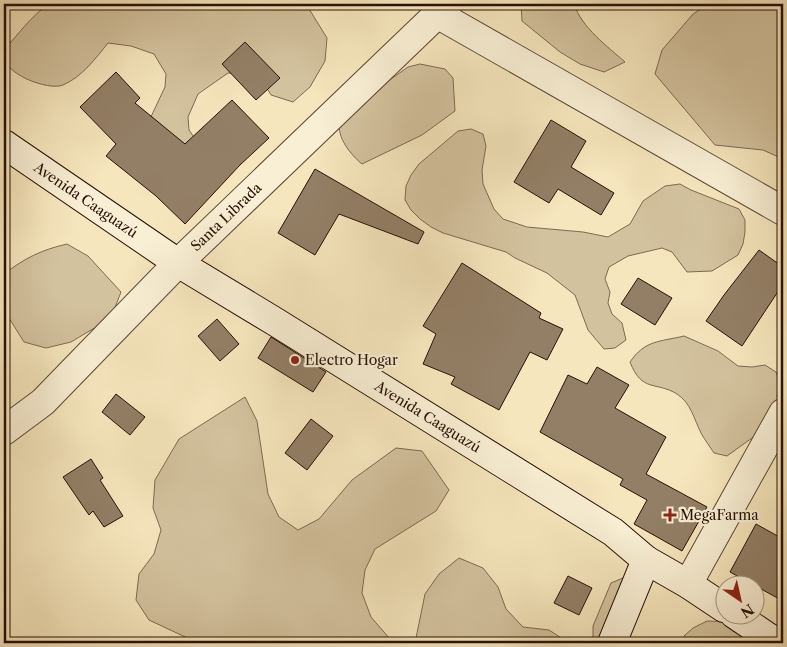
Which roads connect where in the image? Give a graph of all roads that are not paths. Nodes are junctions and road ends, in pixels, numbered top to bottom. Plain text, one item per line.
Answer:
1 (442, 9) edge
2 (4, 144) edge
3 (783, 212) edge
4 (178, 263) junction
5 (783, 413) edge
6 (4, 431) edge
7 (646, 560) junction
8 (688, 584) junction
9 (714, 601) edge
10 (749, 624) edge
11 (612, 643) edge
12 (777, 643) edge

1 - 3 street
1 - 4 street, Santa Librada
2 - 4 street, Avenida Caaguazú
4 - 6 street, Santa Librada
4 - 7 street, Avenida Caaguazú
5 - 8 street
7 - 8 street, Avenida Caaguazú
7 - 11 street
8 - 9 street, Avenida Caaguazú
10 - 12 street

